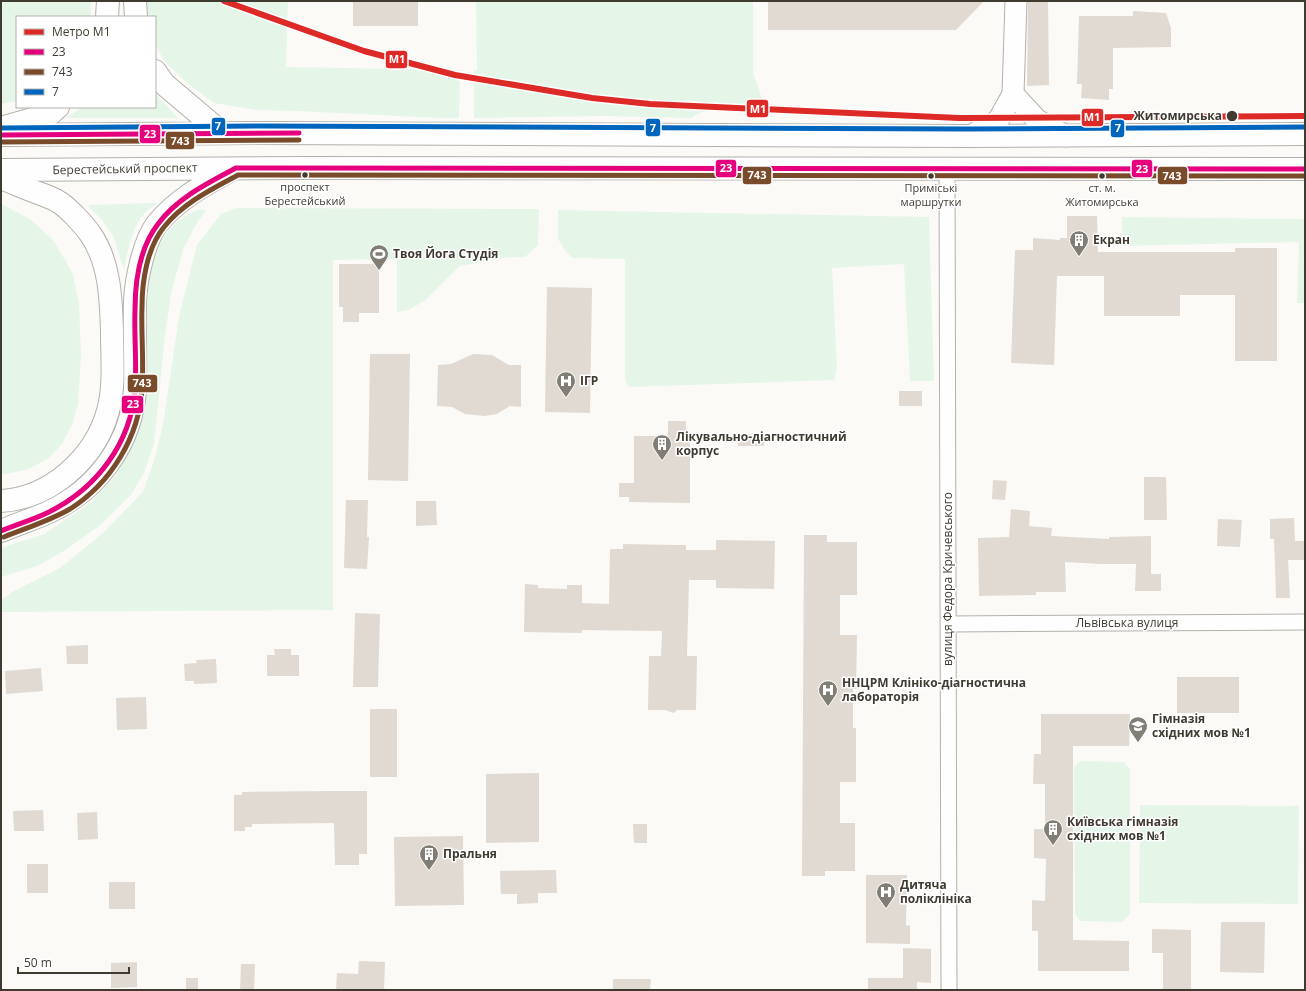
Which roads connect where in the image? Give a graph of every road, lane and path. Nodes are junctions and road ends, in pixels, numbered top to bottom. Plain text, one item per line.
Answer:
1 (108, 1) edge
2 (135, 1) edge
3 (1016, 1) edge
4 (107, 16) edge
5 (136, 16) edge
6 (156, 72) edge
7 (1013, 94) junction
8 (57, 108) edge
9 (1, 128) edge
10 (222, 133) junction
11 (1, 134) edge
12 (1305, 134) edge
13 (970, 136) junction
14 (1066, 136) junction
15 (236, 168) junction
16 (947, 168) junction
17 (1305, 169) edge
18 (1, 170) edge
19 (1, 178) edge
20 (1, 501) edge
21 (1, 531) edge
22 (1305, 622) edge
23 (948, 624) junction
24 (949, 990) edge

1 - 4 main road
2 - 5 main road
3 - 7 street
6 - 10 main road
7 - 13 street
7 - 14 street
8 - 9 main road
10 - 11 main road
10 - 13 main road
12 - 14 main road
13 - 14 main road
15 - 16 main road, Берестейський проспект
15 - 18 main road, Берестейський проспект
15 - 21 main road
16 - 17 main road, Берестейський проспект
16 - 23 street, вулиця Федора Кричевського
19 - 20 main road
22 - 23 street, Львівська вулиця
23 - 24 street, вулиця Федора Кричевського

